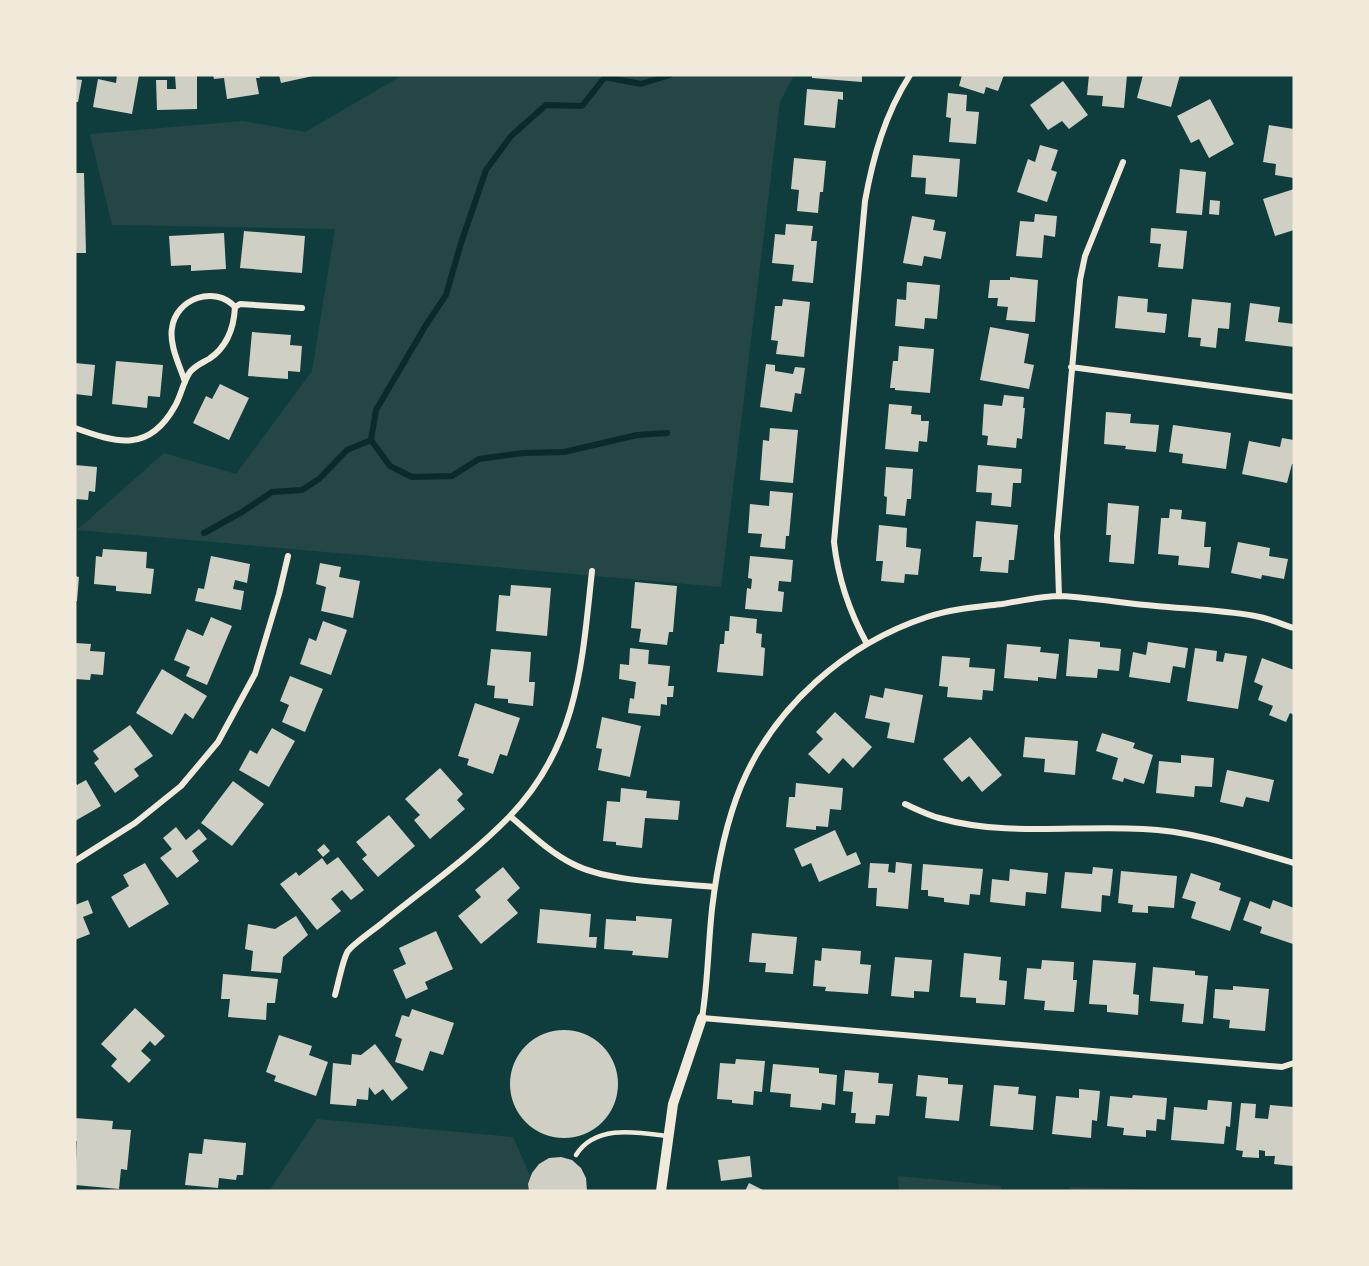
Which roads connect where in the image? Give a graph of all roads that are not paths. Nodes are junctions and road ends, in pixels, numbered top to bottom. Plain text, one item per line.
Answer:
1 (910, 75) edge
2 (1123, 162) dead end
3 (235, 307) junction
4 (302, 308) dead end
5 (1071, 367) junction
6 (187, 378) junction
7 (1294, 397) edge
8 (75, 428) edge
9 (288, 556) dead end
10 (592, 571) dead end
11 (1059, 596) junction
12 (1294, 628) edge
13 (867, 644) junction
14 (905, 804) dead end
15 (510, 816) junction
16 (75, 861) edge
17 (1294, 863) edge
18 (715, 887) junction
19 (335, 995) dead end
20 (702, 1018) junction
21 (1294, 1063) edge
22 (667, 1136) junction
23 (576, 1155) dead end
24 (661, 1191) edge

1 - 13 street
2 - 5 street
3 - 4 street
3 - 6 street
3 - 6 street
5 - 7 street
5 - 11 street
6 - 8 street
9 - 16 street
10 - 15 street
11 - 12 street
11 - 13 street
13 - 18 street
14 - 17 street
15 - 18 street
15 - 19 street
18 - 20 street
20 - 21 street
20 - 22 street
22 - 23 lane
22 - 24 street

